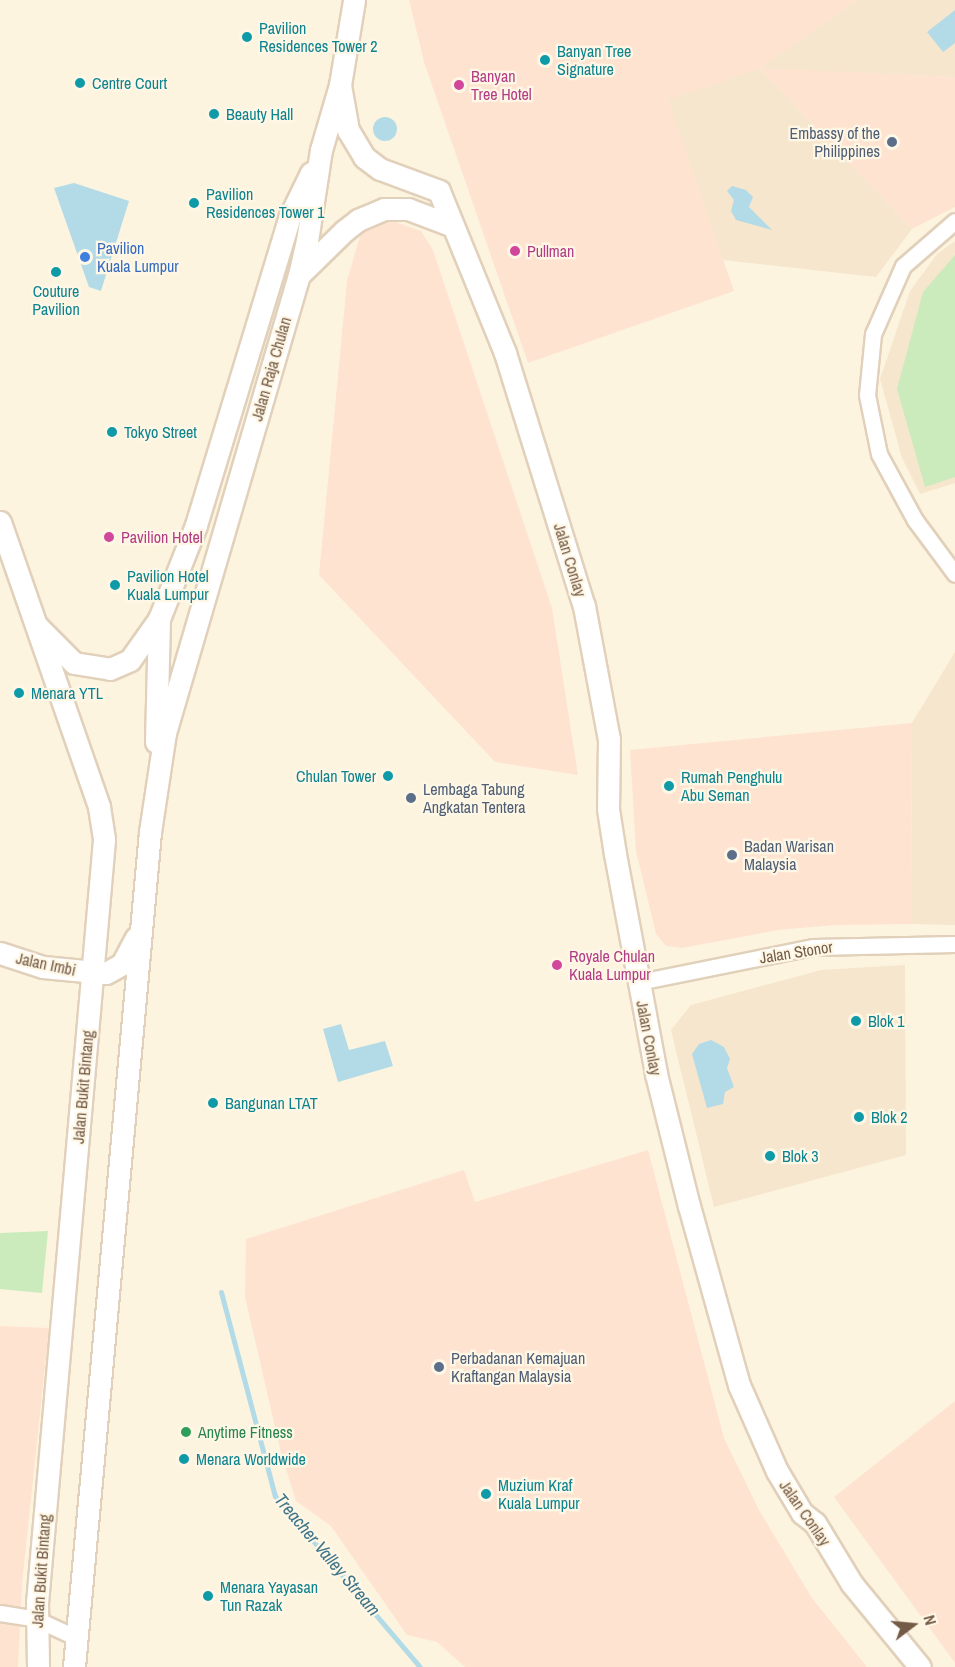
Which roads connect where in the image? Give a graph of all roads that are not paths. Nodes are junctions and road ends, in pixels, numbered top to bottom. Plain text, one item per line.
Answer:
1 (354, 0) edge
2 (340, 85) junction
3 (321, 150) junction
4 (955, 222) edge
5 (453, 226) junction
6 (298, 275) junction
7 (0, 522) edge
8 (955, 574) edge
9 (159, 620) junction
10 (33, 622) junction
11 (157, 785) junction
12 (140, 929) junction
13 (955, 944) edge
14 (0, 953) edge
15 (92, 973) junction
16 (639, 982) junction
17 (0, 1613) edge
18 (36, 1619) junction
19 (75, 1637) junction
20 (38, 1667) edge
21 (74, 1667) edge
22 (920, 1667) edge

1 - 2 main road, Jalan Raja Chulan
2 - 3 main road, Jalan Raja Chulan
2 - 5 main road, Jalan Conlay
3 - 6 main road, Jalan Raja Chulan
3 - 9 main road
4 - 8 street
5 - 6 main road
5 - 16 main road, Jalan Conlay
6 - 11 main road, Jalan Raja Chulan
7 - 10 main road, Jalan Bukit Bintang
9 - 10 main road
9 - 11 main road
10 - 15 main road, Jalan Bukit Bintang
11 - 12 main road
12 - 15 main road
12 - 19 main road
13 - 16 street, Jalan Stonor
14 - 15 main road, Jalan Imbi
15 - 18 main road, Jalan Bukit Bintang
16 - 22 main road, Jalan Conlay
17 - 18 street
18 - 19 street
18 - 20 main road, Jalan Bukit Bintang
19 - 21 main road

